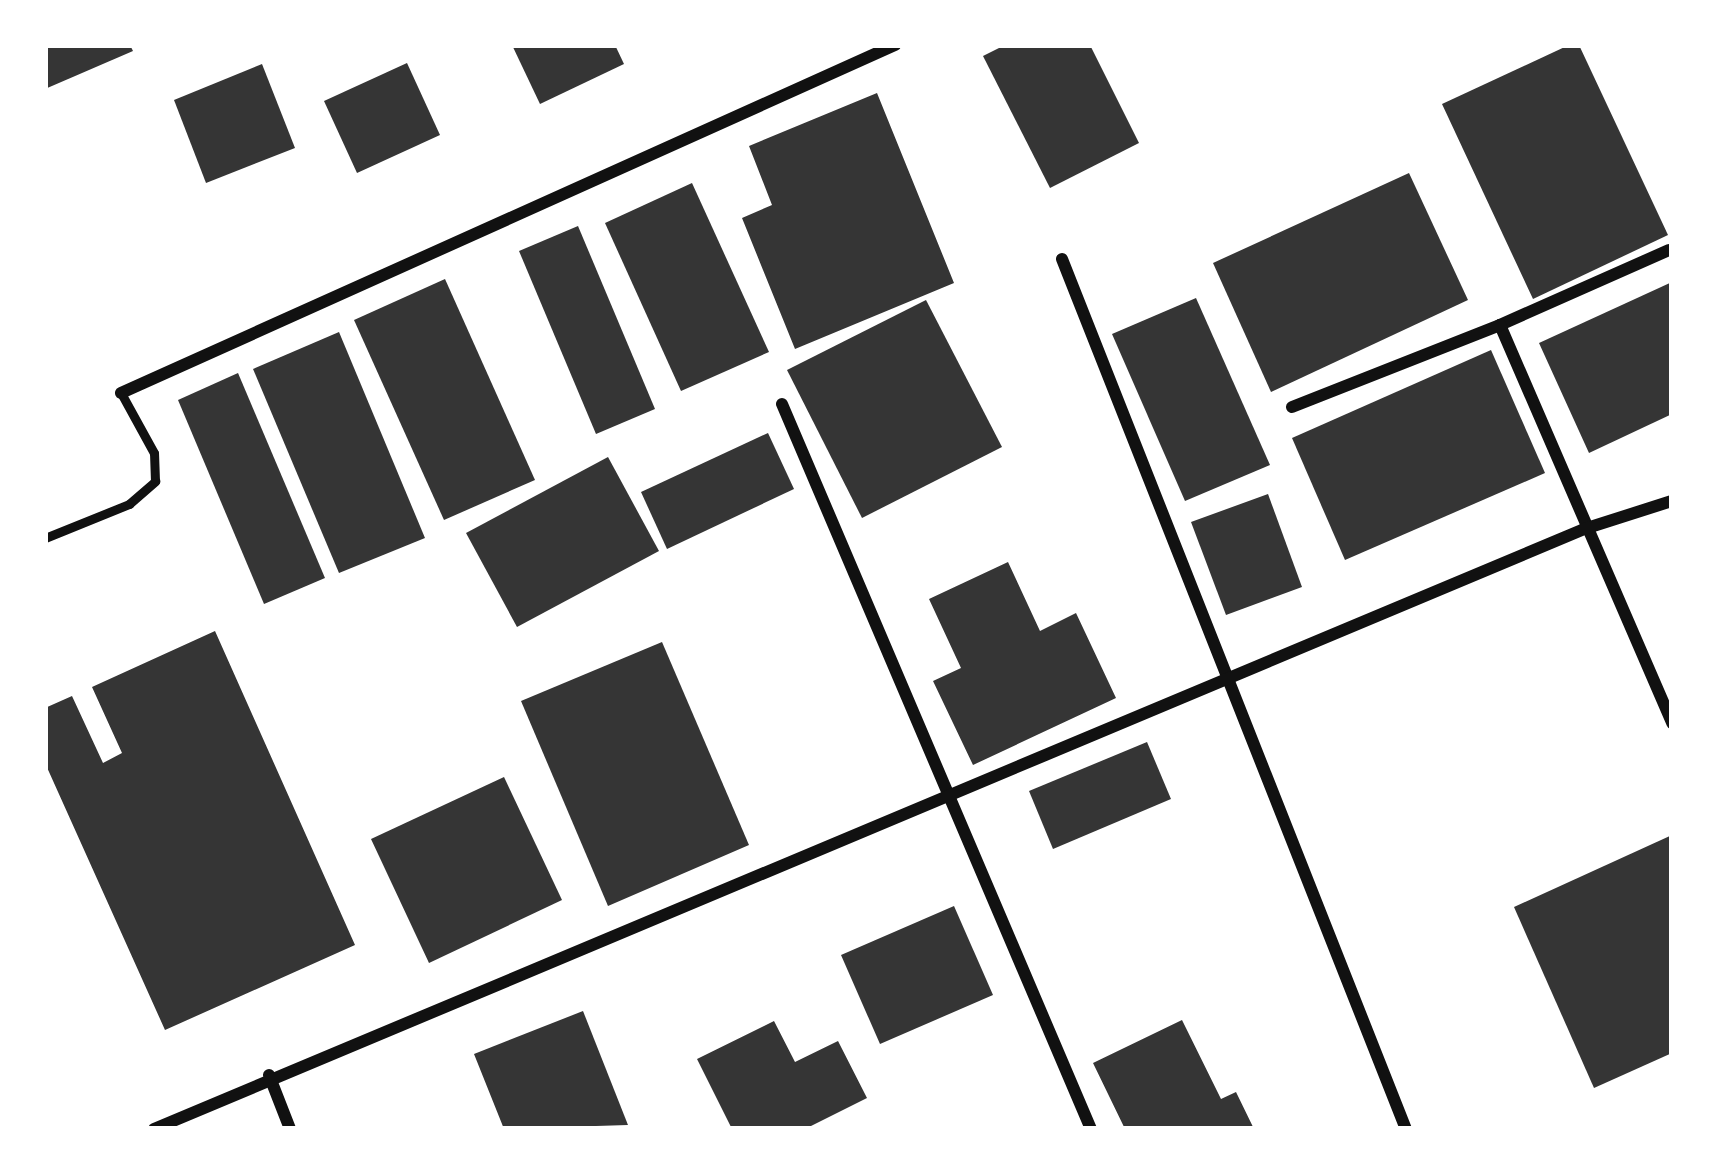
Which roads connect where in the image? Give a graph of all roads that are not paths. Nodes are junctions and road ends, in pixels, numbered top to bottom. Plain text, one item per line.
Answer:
1 (895, 45) edge
2 (1669, 250) dead end
3 (1062, 259) dead end
4 (1500, 325) junction
5 (121, 393) joint
6 (782, 404) dead end
7 (1292, 407) dead end
8 (1672, 501) edge
9 (1585, 529) junction
10 (45, 538) edge
11 (1228, 680) junction
12 (1672, 723) edge
13 (950, 800) junction
14 (269, 1076) junction
15 (154, 1129) edge
16 (290, 1129) edge
17 (1090, 1129) edge
18 (1406, 1129) edge

1 - 5 street
2 - 4 street
3 - 11 street
4 - 7 street
4 - 9 street
5 - 10 lane
6 - 13 street
8 - 9 street
9 - 11 street
9 - 12 street
11 - 13 street
11 - 18 street
13 - 14 street
13 - 17 street
14 - 15 street
14 - 16 street

